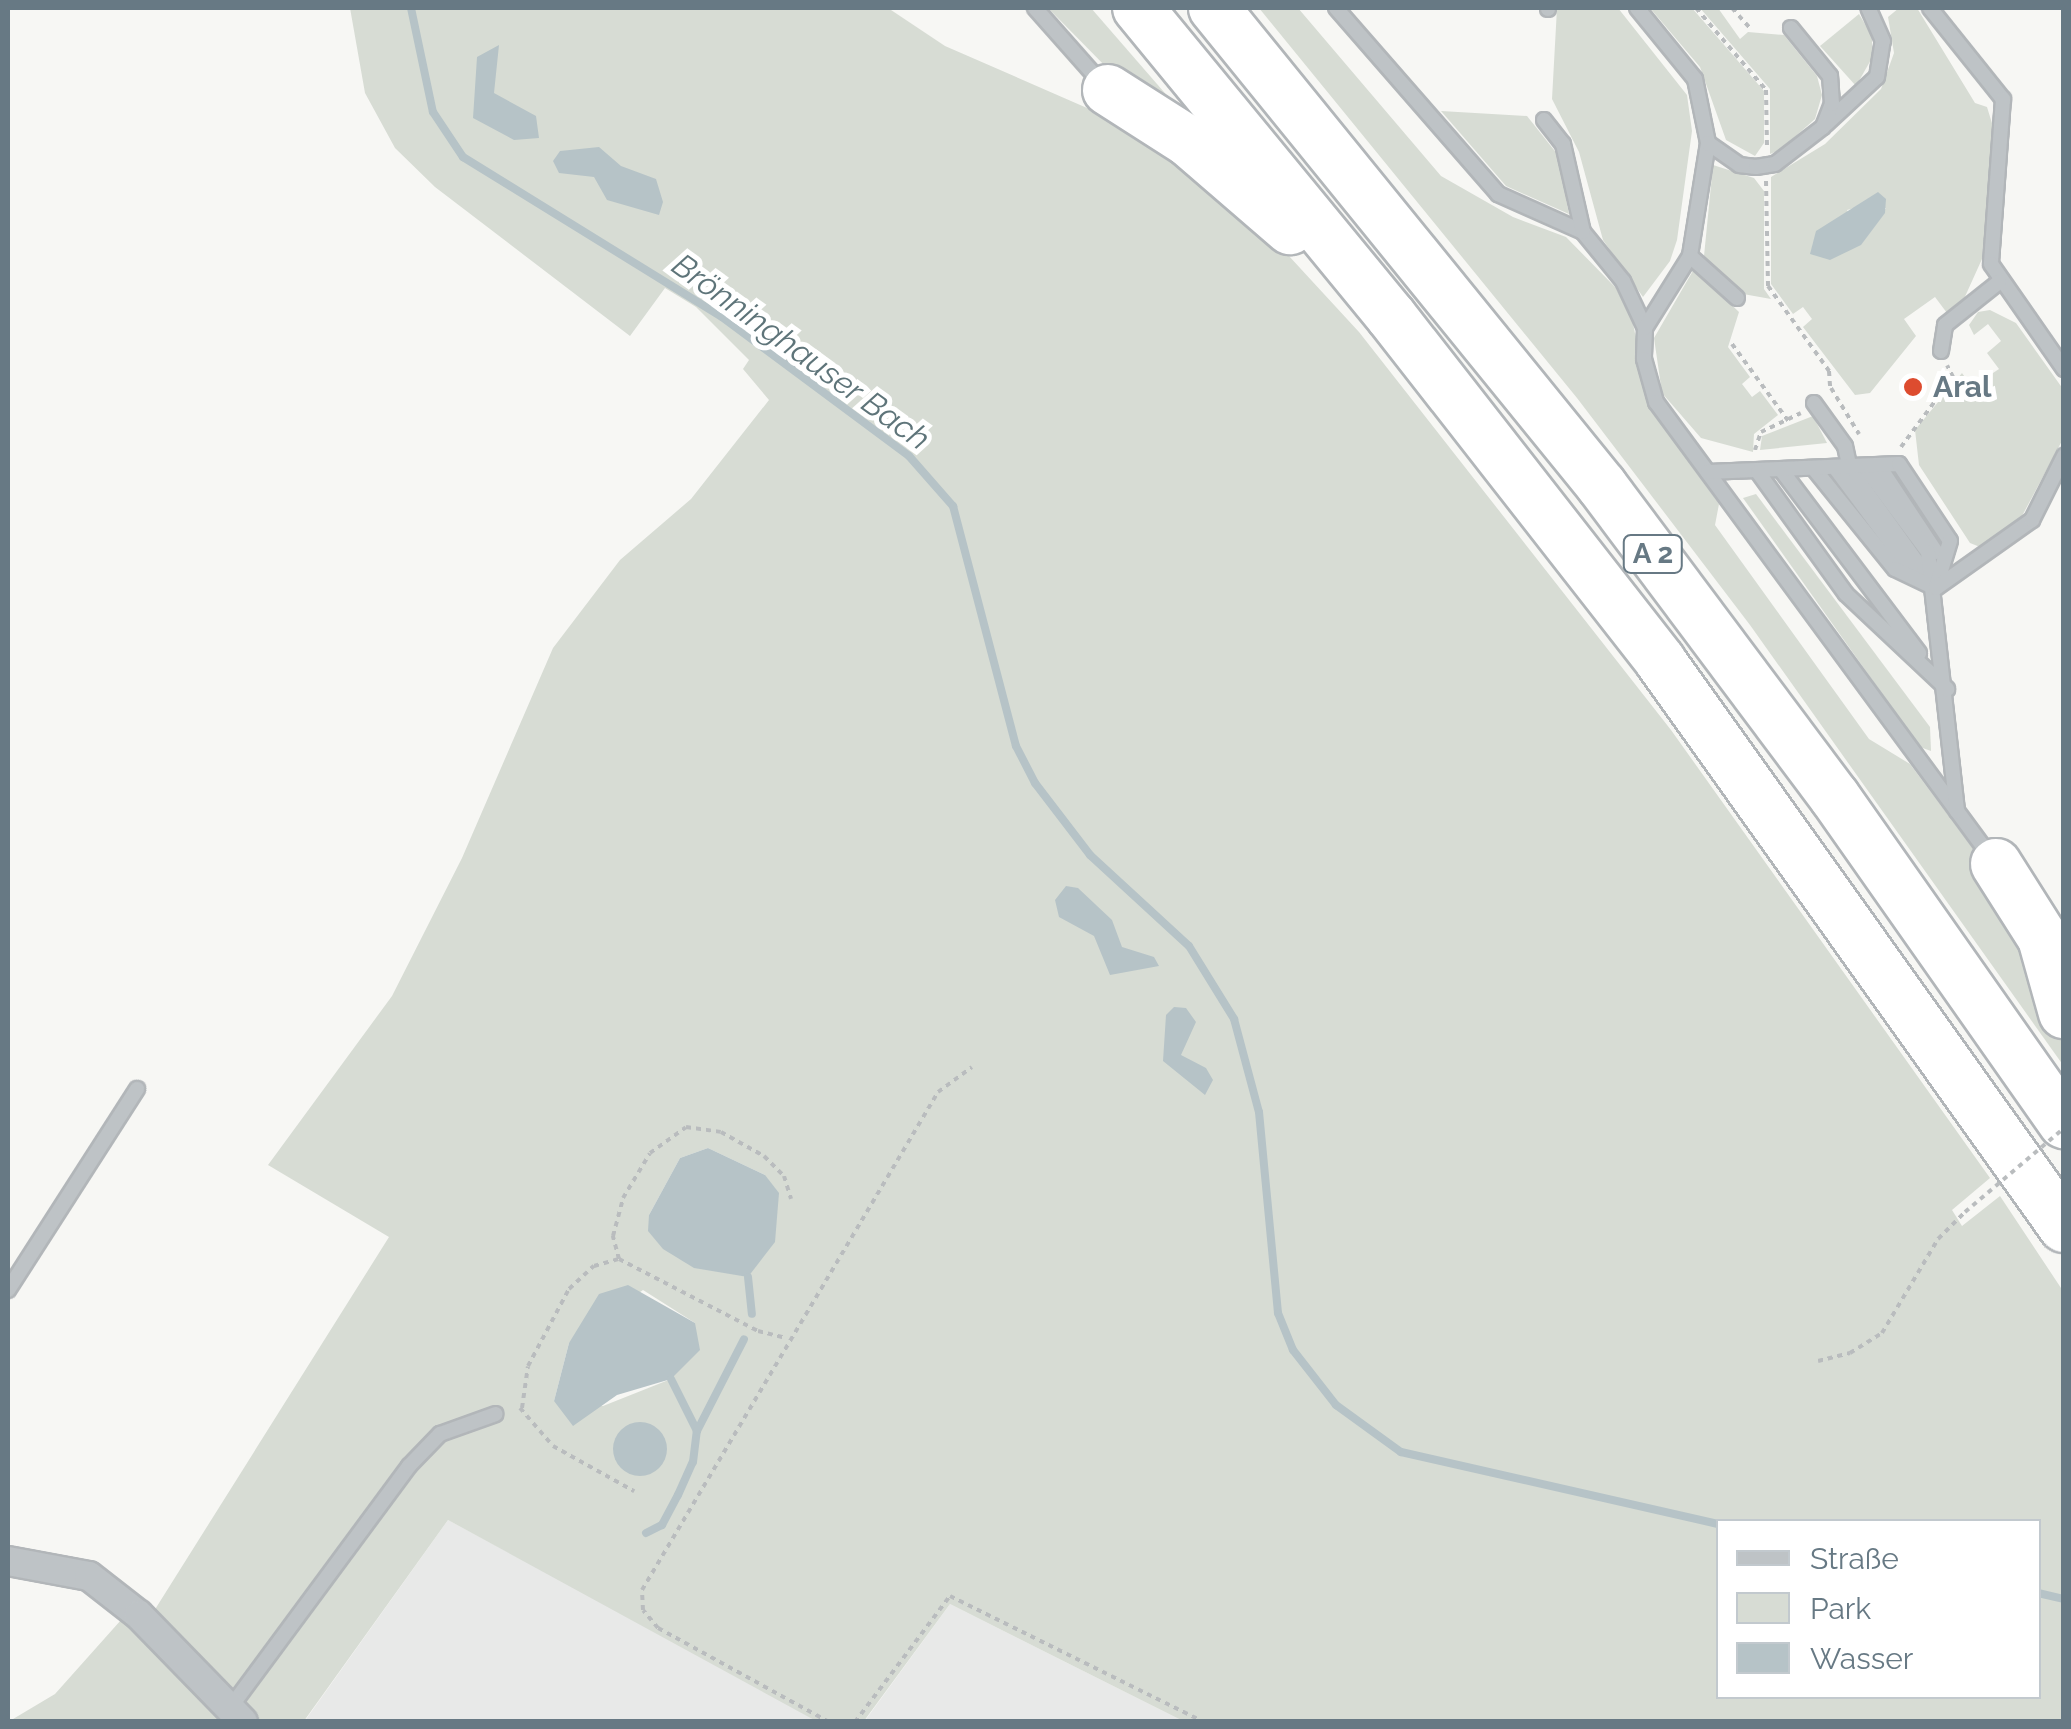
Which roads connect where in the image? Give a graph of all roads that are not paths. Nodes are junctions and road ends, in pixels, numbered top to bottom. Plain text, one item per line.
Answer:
1 (1035, 8) edge
2 (1138, 8) edge
3 (1214, 8) edge
4 (1336, 8) edge
5 (1637, 8) edge
6 (1868, 8) edge
7 (1930, 8) edge
8 (1791, 28) dead end
9 (1108, 90) joint
10 (1544, 120) dead end
11 (1823, 126) junction
12 (1708, 143) junction
13 (1583, 232) junction
14 (1690, 256) junction
15 (1999, 282) junction
16 (1737, 298) dead end
17 (1391, 316) junction
18 (1645, 328) junction
19 (1941, 351) road end
20 (2064, 369) edge
21 (1814, 402) road end
22 (2064, 456) edge
23 (1863, 464) junction
24 (1815, 470) junction
25 (1782, 471) junction
26 (1708, 472) junction
27 (1758, 472) junction
28 (1936, 588) junction
29 (1947, 688) junction
30 (1957, 812) junction
31 (1996, 864) joint
32 (2064, 1013) edge
33 (138, 1089) dead end
34 (2064, 1125) edge
35 (2064, 1227) edge
36 (8, 1290) edge
37 (496, 1414) road end
38 (8, 1561) edge
39 (237, 1715) edge

1 - 9 lane
2 - 17 highway, A 2
3 - 34 highway, A 2
4 - 13 lane
5 - 12 lane
6 - 11 lane
7 - 15 lane
8 - 11 lane
9 - 17 highway
10 - 13 lane
11 - 12 lane
12 - 14 lane
13 - 18 lane
14 - 16 lane
14 - 18 lane
15 - 19 lane
15 - 20 lane
17 - 35 highway, A 2
18 - 26 lane
21 - 23 lane
22 - 28 lane
23 - 24 lane
23 - 28 lane
23 - 28 lane
23 - 28 lane
24 - 25 lane
24 - 28 lane
25 - 27 lane
25 - 29 lane
26 - 27 lane
26 - 30 lane
27 - 29 lane
28 - 29 lane
29 - 30 lane
30 - 31 lane
31 - 32 highway
33 - 36 lane
37 - 39 lane
38 - 39 street

